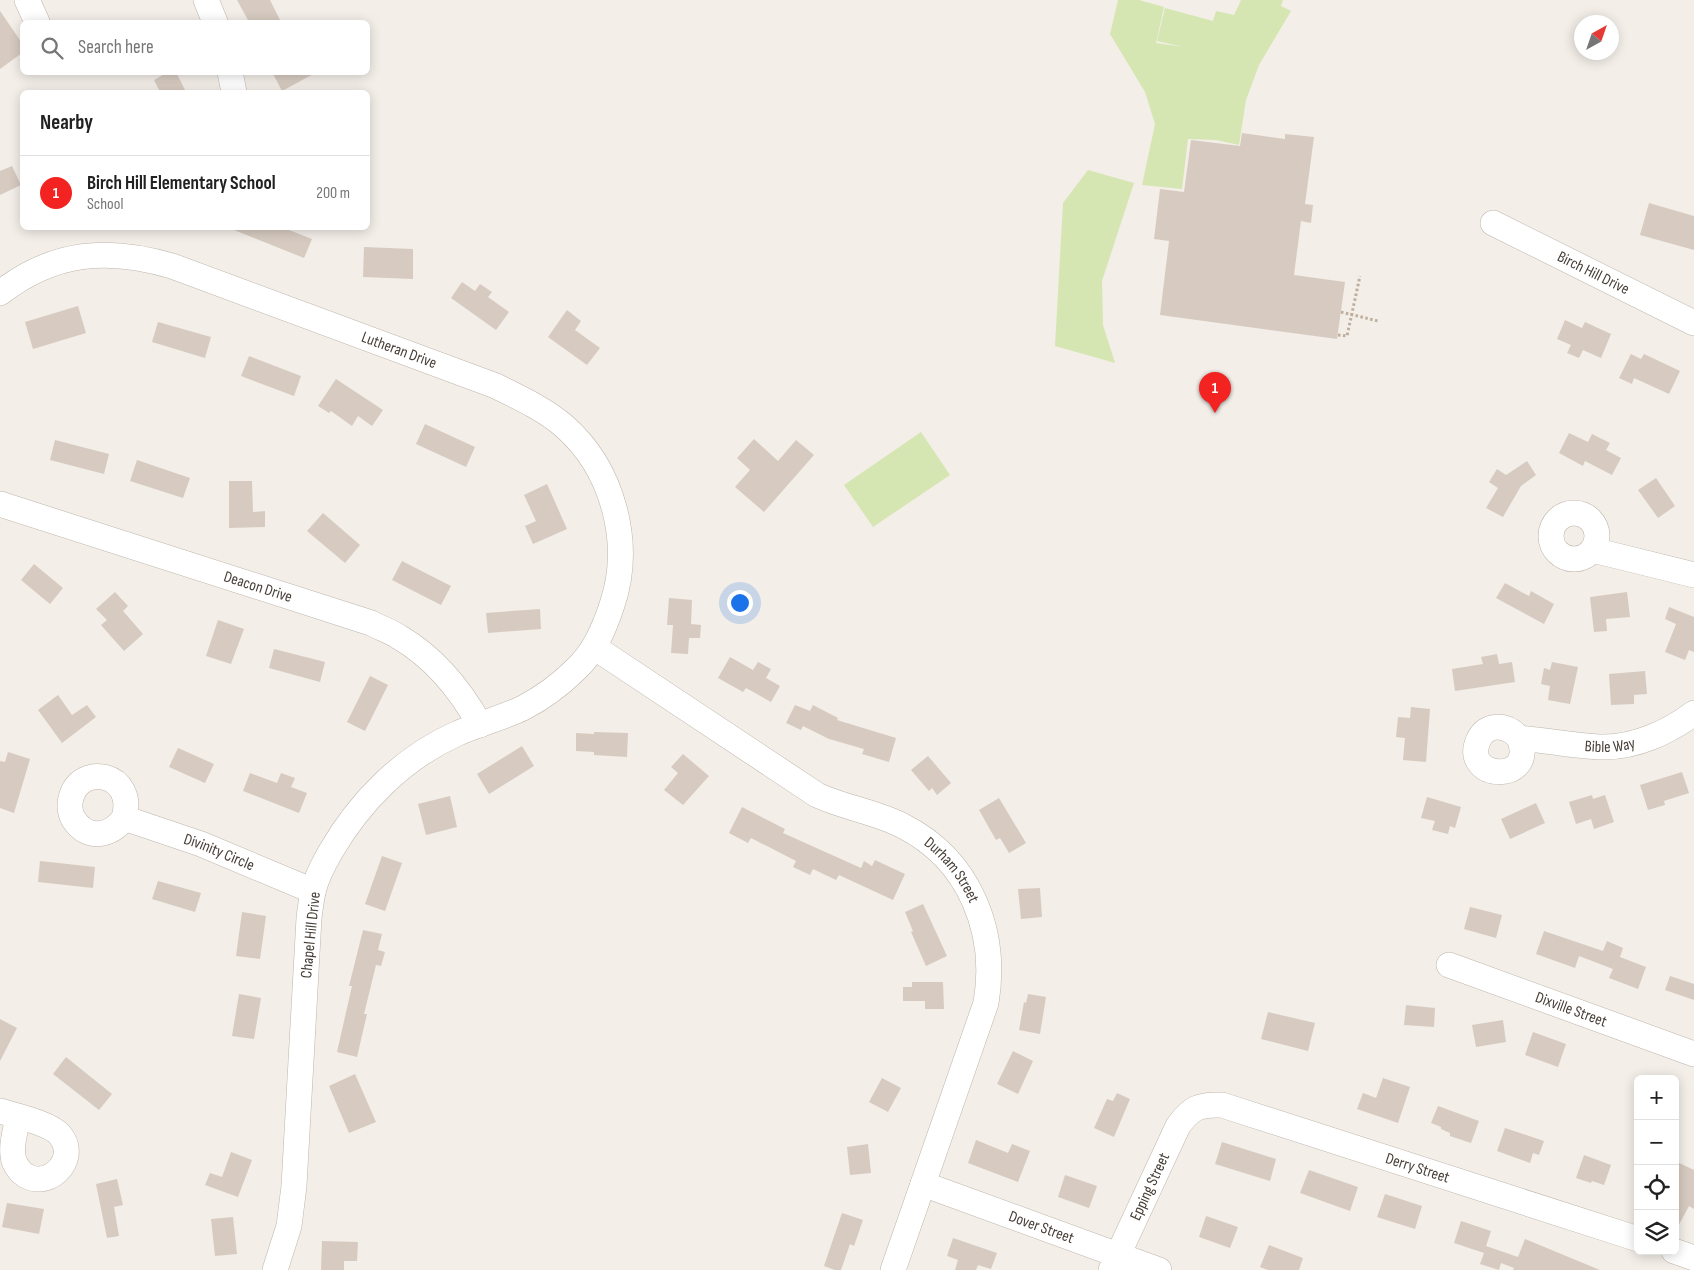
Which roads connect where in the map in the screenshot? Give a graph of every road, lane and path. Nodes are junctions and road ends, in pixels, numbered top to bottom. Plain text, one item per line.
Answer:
1 (27, 0) edge
2 (206, 0) edge
3 (36, 20) edge
4 (215, 20) edge
5 (231, 75) edge
6 (234, 90) edge
7 (1493, 223) dead end
8 (1360, 276) dead end
9 (4, 280) edge
10 (1341, 312) dead end
11 (1352, 314) junction
12 (1378, 321) dead end
13 (1694, 323) edge
14 (1338, 335) dead end
15 (0, 504) edge
16 (1593, 550) dead end
17 (1694, 575) edge
18 (594, 647) junction
19 (1694, 713) edge
20 (480, 724) junction
21 (1519, 738) dead end
22 (124, 818) dead end
23 (313, 891) junction
24 (1449, 966) dead end
25 (1694, 1054) edge
26 (1196, 1107) joint
27 (923, 1184) junction
28 (1634, 1238) edge
29 (1679, 1253) edge
30 (1694, 1258) edge
31 (1114, 1262) edge
32 (275, 1270) edge
33 (892, 1270) edge
34 (1159, 1270) edge

1 - 3 street
2 - 4 street
5 - 6 street
7 - 13 street, Birch Hill Drive
8 - 11 path
9 - 18 street, Lutheran Drive
10 - 11 path
11 - 12 path
11 - 14 path
15 - 20 street, Deacon Drive
16 - 17 street
18 - 20 street, Chapel Hill Drive
18 - 27 street, Durham Street
19 - 21 street, Bible Way
20 - 23 street, Chapel Hill Drive
22 - 23 street, Divinity Circle
23 - 32 street, Chapel Hill Drive
24 - 25 street, Dixville Street
26 - 28 street, Derry Street
26 - 31 street, Epping Street
27 - 31 street, Dover Street
27 - 33 street, Durham Street
29 - 30 street
31 - 34 street, Dover Street

